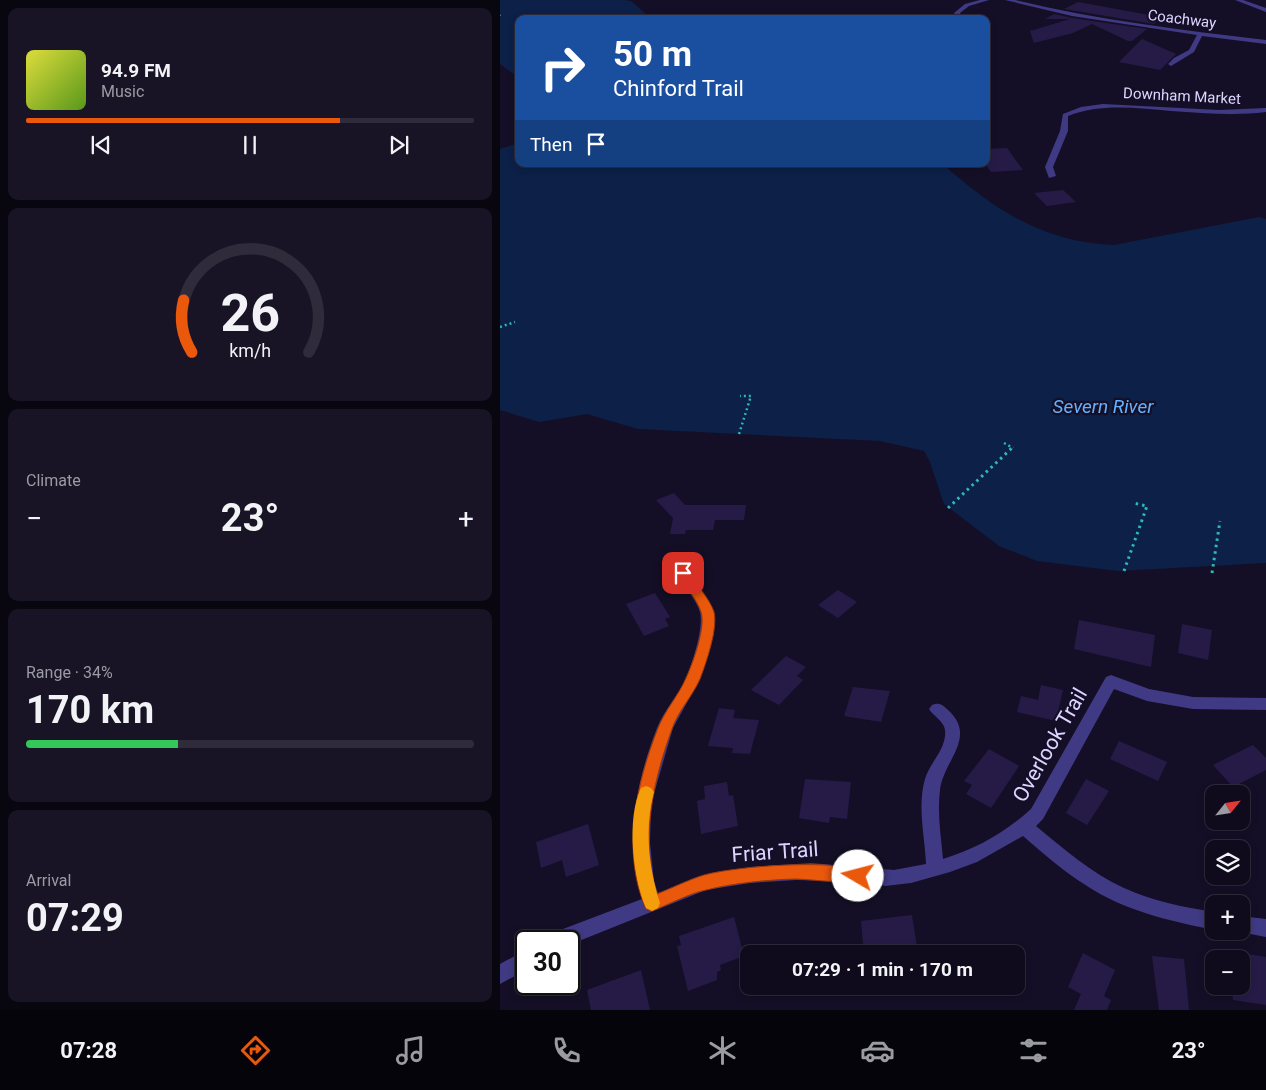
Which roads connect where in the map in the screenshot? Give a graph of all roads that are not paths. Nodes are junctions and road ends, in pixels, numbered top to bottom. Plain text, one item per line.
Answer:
1 (986, 0) edge
2 (1008, 0) edge
3 (1238, 0) edge
4 (1266, 10) edge
5 (958, 15) edge
6 (1200, 34) junction
7 (1266, 42) edge
8 (1171, 64) dead end
9 (1266, 110) edge
10 (1052, 176) dead end
11 (683, 573) dead end
12 (1266, 704) edge
13 (937, 709) dead end
14 (1025, 827) junction
15 (935, 869) junction
16 (652, 904) junction
17 (1205, 919) edge
18 (1250, 925) edge
19 (1266, 928) edge
20 (580, 931) edge
21 (515, 966) edge
22 (500, 975) edge

1 - 5 street
2 - 6 street, Coachway
3 - 4 street
6 - 7 street, Coachway
6 - 8 street
9 - 10 street, Downham Market
11 - 16 street
12 - 14 street, Overlook Trail
13 - 15 street
14 - 15 street, Friar Trail
14 - 17 street
15 - 16 street, Friar Trail
16 - 20 street, Friar Trail
18 - 19 street
21 - 22 street

